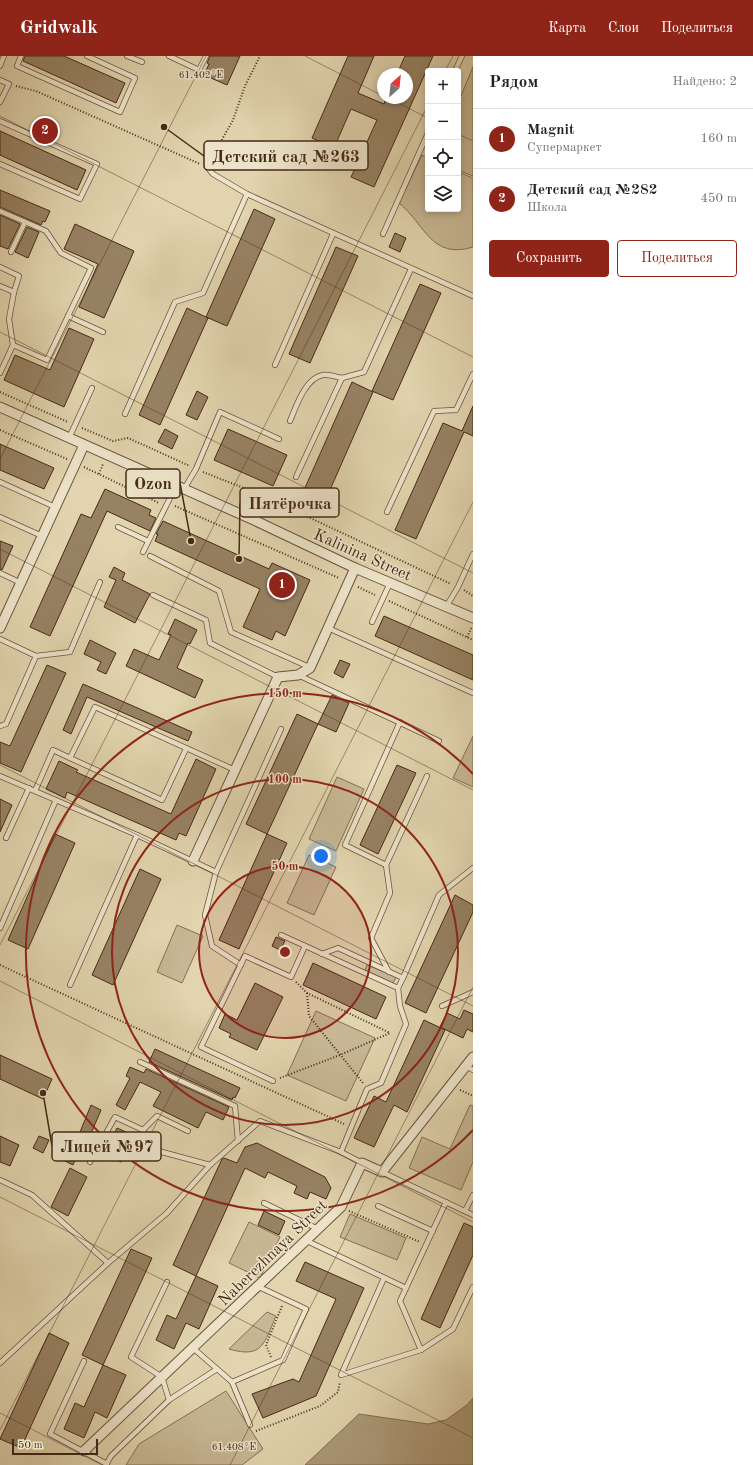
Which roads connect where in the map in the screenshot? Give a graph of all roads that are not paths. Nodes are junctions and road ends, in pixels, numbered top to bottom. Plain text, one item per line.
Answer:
1 (4, 56) edge
2 (21, 56) edge
3 (87, 56) edge
4 (127, 56) edge
5 (170, 56) edge
6 (206, 56) edge
7 (462, 56) edge
8 (142, 62) dead end
9 (0, 66) edge
10 (456, 68) edge
11 (0, 80) edge
12 (0, 102) edge
13 (0, 121) edge
14 (425, 140) edge
15 (0, 164) edge
16 (207, 167) road end
17 (247, 194) junction
18 (0, 211) edge
19 (25, 222) junction
20 (333, 234) junction
21 (383, 234) dead end
22 (11, 252) dead end
23 (0, 267) edge
24 (411, 269) junction
25 (0, 286) edge
26 (14, 292) junction
27 (473, 296) edge
28 (68, 316) junction
29 (104, 332) dead end
30 (13, 345) junction
31 (275, 365) dead end
32 (0, 373) edge
33 (473, 374) edge
34 (342, 378) junction
35 (92, 388) dead end
36 (0, 407) edge
37 (125, 414) dead end
38 (290, 421) dead end
39 (69, 438) junction
40 (279, 439) dead end
41 (84, 445) junction
42 (296, 477) dead end
43 (0, 482) edge
44 (180, 488) junction
45 (266, 497) road end
46 (56, 507) junction
47 (387, 512) dead end
48 (0, 517) edge
49 (256, 521) junction
50 (118, 527) dead end
51 (42, 536) junction
52 (148, 541) junction
53 (143, 552) dead end
54 (473, 554) edge
55 (150, 556) dead end
56 (355, 568) junction
57 (0, 573) edge
58 (100, 582) dead end
59 (21, 583) junction
60 (390, 583) junction
61 (153, 595) dead end
62 (446, 607) junction
63 (473, 618) edge
64 (372, 622) dead end
65 (0, 628) edge
66 (328, 628) junction
67 (0, 639) edge
68 (36, 656) junction
69 (310, 668) junction
70 (298, 675) junction
71 (278, 677) junction
72 (473, 693) edge
73 (400, 722) junction
74 (0, 726) edge
75 (281, 729) dead end
76 (439, 741) dead end
77 (186, 748) junction
78 (70, 758) junction
79 (235, 770) junction
80 (0, 776) edge
81 (427, 776) dead end
82 (29, 788) junction
83 (35, 791) junction
84 (56, 800) junction
85 (137, 835) junction
86 (6, 838) dead end
87 (193, 861) junction
88 (386, 865) junction
89 (473, 868) edge
90 (216, 872) junction
91 (0, 928) edge
92 (281, 935) dead end
93 (305, 946) junction
94 (322, 954) junction
95 (241, 965) junction
96 (389, 972) junction
97 (402, 978) junction
98 (70, 985) dead end
99 (398, 988) junction
100 (473, 992) edge
101 (442, 1006) dead end
102 (473, 1057) edge
103 (140, 1062) dead end
104 (469, 1068) edge
105 (274, 1081) road end
106 (143, 1130) junction
107 (188, 1131) dead end
108 (238, 1141) junction
109 (341, 1152) junction
110 (90, 1162) dead end
111 (362, 1163) junction
112 (210, 1165) junction
113 (382, 1172) junction
114 (0, 1180) edge
115 (473, 1195) edge
116 (446, 1202) junction
117 (264, 1203) dead end
118 (378, 1206) dead end
119 (465, 1212) junction
120 (473, 1215) edge
121 (318, 1228) junction
122 (433, 1231) junction
123 (305, 1240) junction
124 (108, 1263) junction
125 (384, 1278) junction
126 (167, 1282) dead end
127 (257, 1286) junction
128 (473, 1286) edge
129 (406, 1288) junction
130 (193, 1348) junction
131 (421, 1350) junction
132 (84, 1361) dead end
133 (0, 1364) edge
134 (217, 1369) junction
135 (162, 1377) junction
136 (232, 1382) junction
137 (169, 1400) junction
138 (250, 1425) road end
139 (84, 1452) junction
140 (107, 1464) edge

1 - 9 lane
2 - 3 lane
4 - 8 lane
5 - 6 lane
7 - 10 lane
11 - 12 lane
13 - 15 lane
14 - 21 lane
16 - 17 lane
17 - 20 lane
17 - 37 lane
18 - 19 lane
19 - 22 lane
19 - 28 lane
20 - 24 lane
20 - 31 lane
23 - 26 lane
24 - 27 lane
24 - 34 lane
25 - 26 lane
26 - 30 lane
28 - 29 lane
28 - 30 lane
30 - 32 lane
33 - 47 lane
34 - 38 lane
34 - 42 lane
35 - 39 lane
36 - 39 street, Kalinina Street
39 - 41 street, Kalinina Street
40 - 44 lane
41 - 44 street, Kalinina Street
41 - 46 street
43 - 46 lane
44 - 49 street, Kalinina Street
44 - 52 lane
45 - 49 lane
46 - 51 street
48 - 51 lane
49 - 56 street, Kalinina Street
50 - 52 lane
51 - 59 street
52 - 53 lane
54 - 62 lane
55 - 69 lane
56 - 60 street, Kalinina Street
56 - 66 street
57 - 59 lane
58 - 68 lane
59 - 65 street
60 - 62 street, Kalinina Street
60 - 64 lane
61 - 71 lane
62 - 63 street, Kalinina Street
66 - 69 street
66 - 72 lane
67 - 68 lane
68 - 74 lane
69 - 70 street
70 - 71 street
70 - 73 lane
71 - 79 street
73 - 76 lane
73 - 88 lane
75 - 90 lane
77 - 78 lane
77 - 78 lane
77 - 79 lane
78 - 83 lane
79 - 87 street
80 - 82 lane
81 - 88 lane
82 - 83 lane
82 - 86 lane
83 - 84 lane
84 - 85 lane
84 - 91 lane
85 - 87 lane
85 - 98 lane
87 - 90 lane
88 - 96 lane
89 - 97 lane
90 - 95 lane
92 - 93 lane
93 - 94 lane
93 - 95 lane
94 - 96 lane
94 - 99 lane
95 - 105 lane
96 - 97 lane
97 - 99 lane
99 - 109 lane
100 - 101 lane
102 - 104 street
103 - 108 lane
104 - 113 street
106 - 107 lane
106 - 110 lane
106 - 112 lane
108 - 109 lane
108 - 112 lane
109 - 111 lane
111 - 113 street
111 - 121 street, Naberezhnaya Street
112 - 124 lane
113 - 116 lane
114 - 124 lane
115 - 119 lane
116 - 119 lane
116 - 122 lane
117 - 121 lane
118 - 122 lane
119 - 120 lane
121 - 123 street, Naberezhnaya Street
122 - 129 lane
123 - 125 lane
123 - 127 street, Naberezhnaya Street
124 - 133 lane
125 - 129 lane
125 - 131 lane
126 - 135 lane
127 - 130 street, Naberezhnaya Street
127 - 136 lane
128 - 131 lane
129 - 131 lane
130 - 134 lane
130 - 135 street, Naberezhnaya Street
132 - 139 lane
134 - 136 lane
134 - 137 lane
135 - 137 lane
135 - 139 street, Naberezhnaya Street
136 - 138 lane
137 - 140 lane
139 - 140 lane

